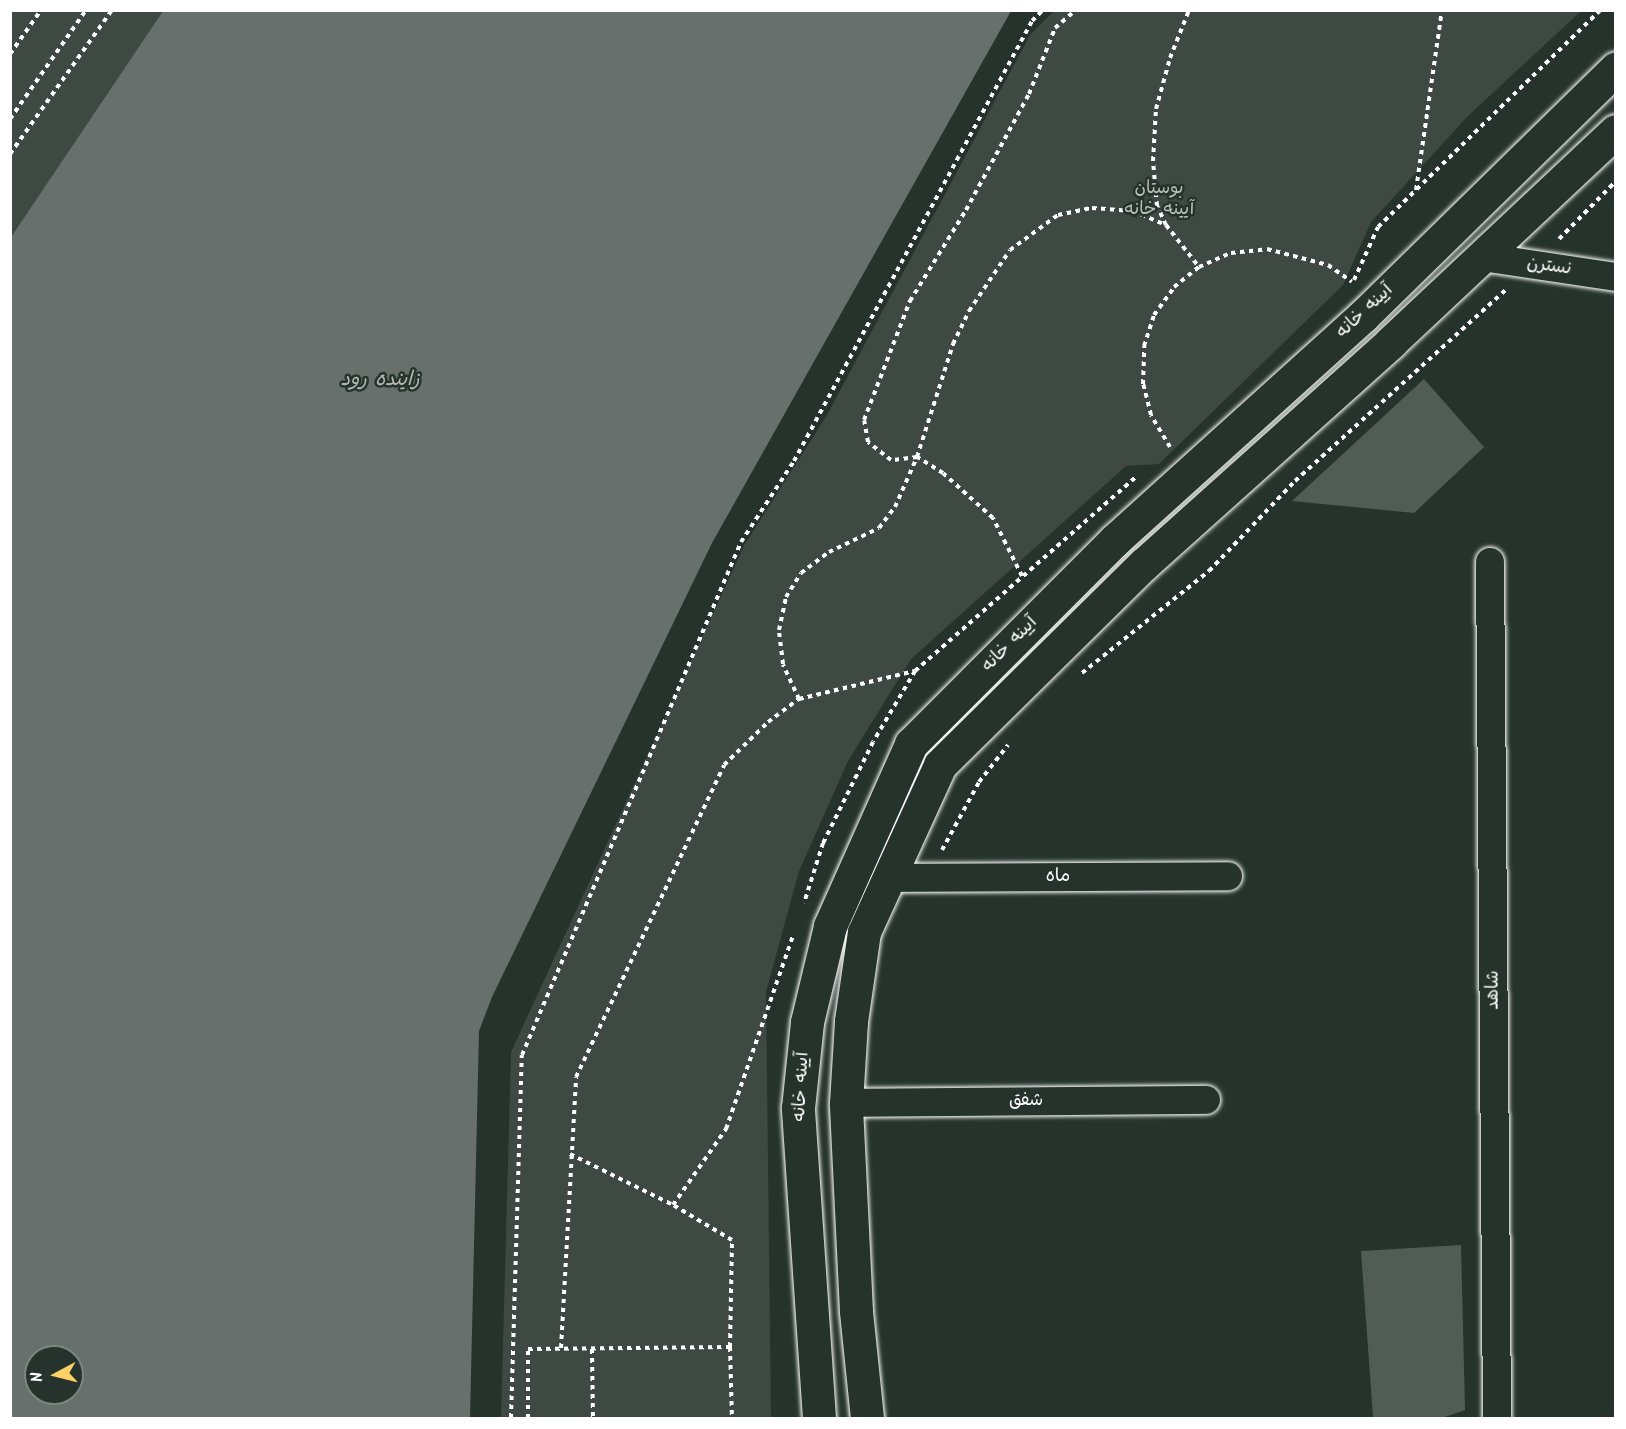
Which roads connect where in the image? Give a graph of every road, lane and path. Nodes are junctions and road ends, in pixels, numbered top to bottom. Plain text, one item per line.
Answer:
1 (41, 10) edge
2 (86, 10) edge
3 (112, 10) edge
4 (1043, 10) edge
5 (1076, 10) edge
6 (1189, 10) edge
7 (1442, 10) edge
8 (1600, 10) edge
9 (10, 54) edge
10 (1616, 68) edge
11 (10, 119) edge
12 (1616, 131) edge
13 (10, 154) edge
14 (1616, 181) edge
15 (1416, 190) junction
16 (1166, 225) junction
17 (1482, 257) junction
18 (1534, 265) junction
19 (1199, 267) junction
20 (1616, 277) edge
21 (1173, 451) dead end
22 (917, 457) junction
23 (1138, 476) dead end
24 (1490, 562) dead end
25 (1022, 576) junction
26 (915, 671) dead end
27 (1074, 680) dead end
28 (1016, 735) dead end
29 (1228, 876) dead end
30 (888, 878) junction
31 (926, 878) junction
32 (1206, 1100) dead end
33 (846, 1102) junction
34 (570, 1154) junction
35 (673, 1205) dead end
36 (561, 1348) junction
37 (592, 1349) junction
38 (511, 1419) edge
39 (528, 1419) edge
40 (593, 1419) edge
41 (732, 1419) edge
42 (819, 1419) edge
43 (867, 1419) edge
44 (1497, 1419) edge

1 - 9 path
2 - 11 path
3 - 13 path
4 - 38 path
5 - 22 path
6 - 16 path
7 - 15 path
8 - 15 path
10 - 42 main road, آیینه خانه
12 - 17 main road, آیینه خانه
14 - 18 path
15 - 19 path
16 - 19 path
16 - 22 path
17 - 18 street, نسترن
17 - 30 main road, آیینه خانه
18 - 20 street, نسترن
18 - 27 path
19 - 21 path
22 - 25 path
22 - 34 path
23 - 25 path
24 - 44 street, شاهد
25 - 26 path
28 - 31 path
29 - 31 street, ماه
30 - 31 street, ماه
30 - 33 main road, آیینه خانه
32 - 33 street, شفق
33 - 43 main road, آیینه خانه
34 - 35 path
34 - 36 path
36 - 37 path
36 - 39 path
37 - 40 path
37 - 41 path

